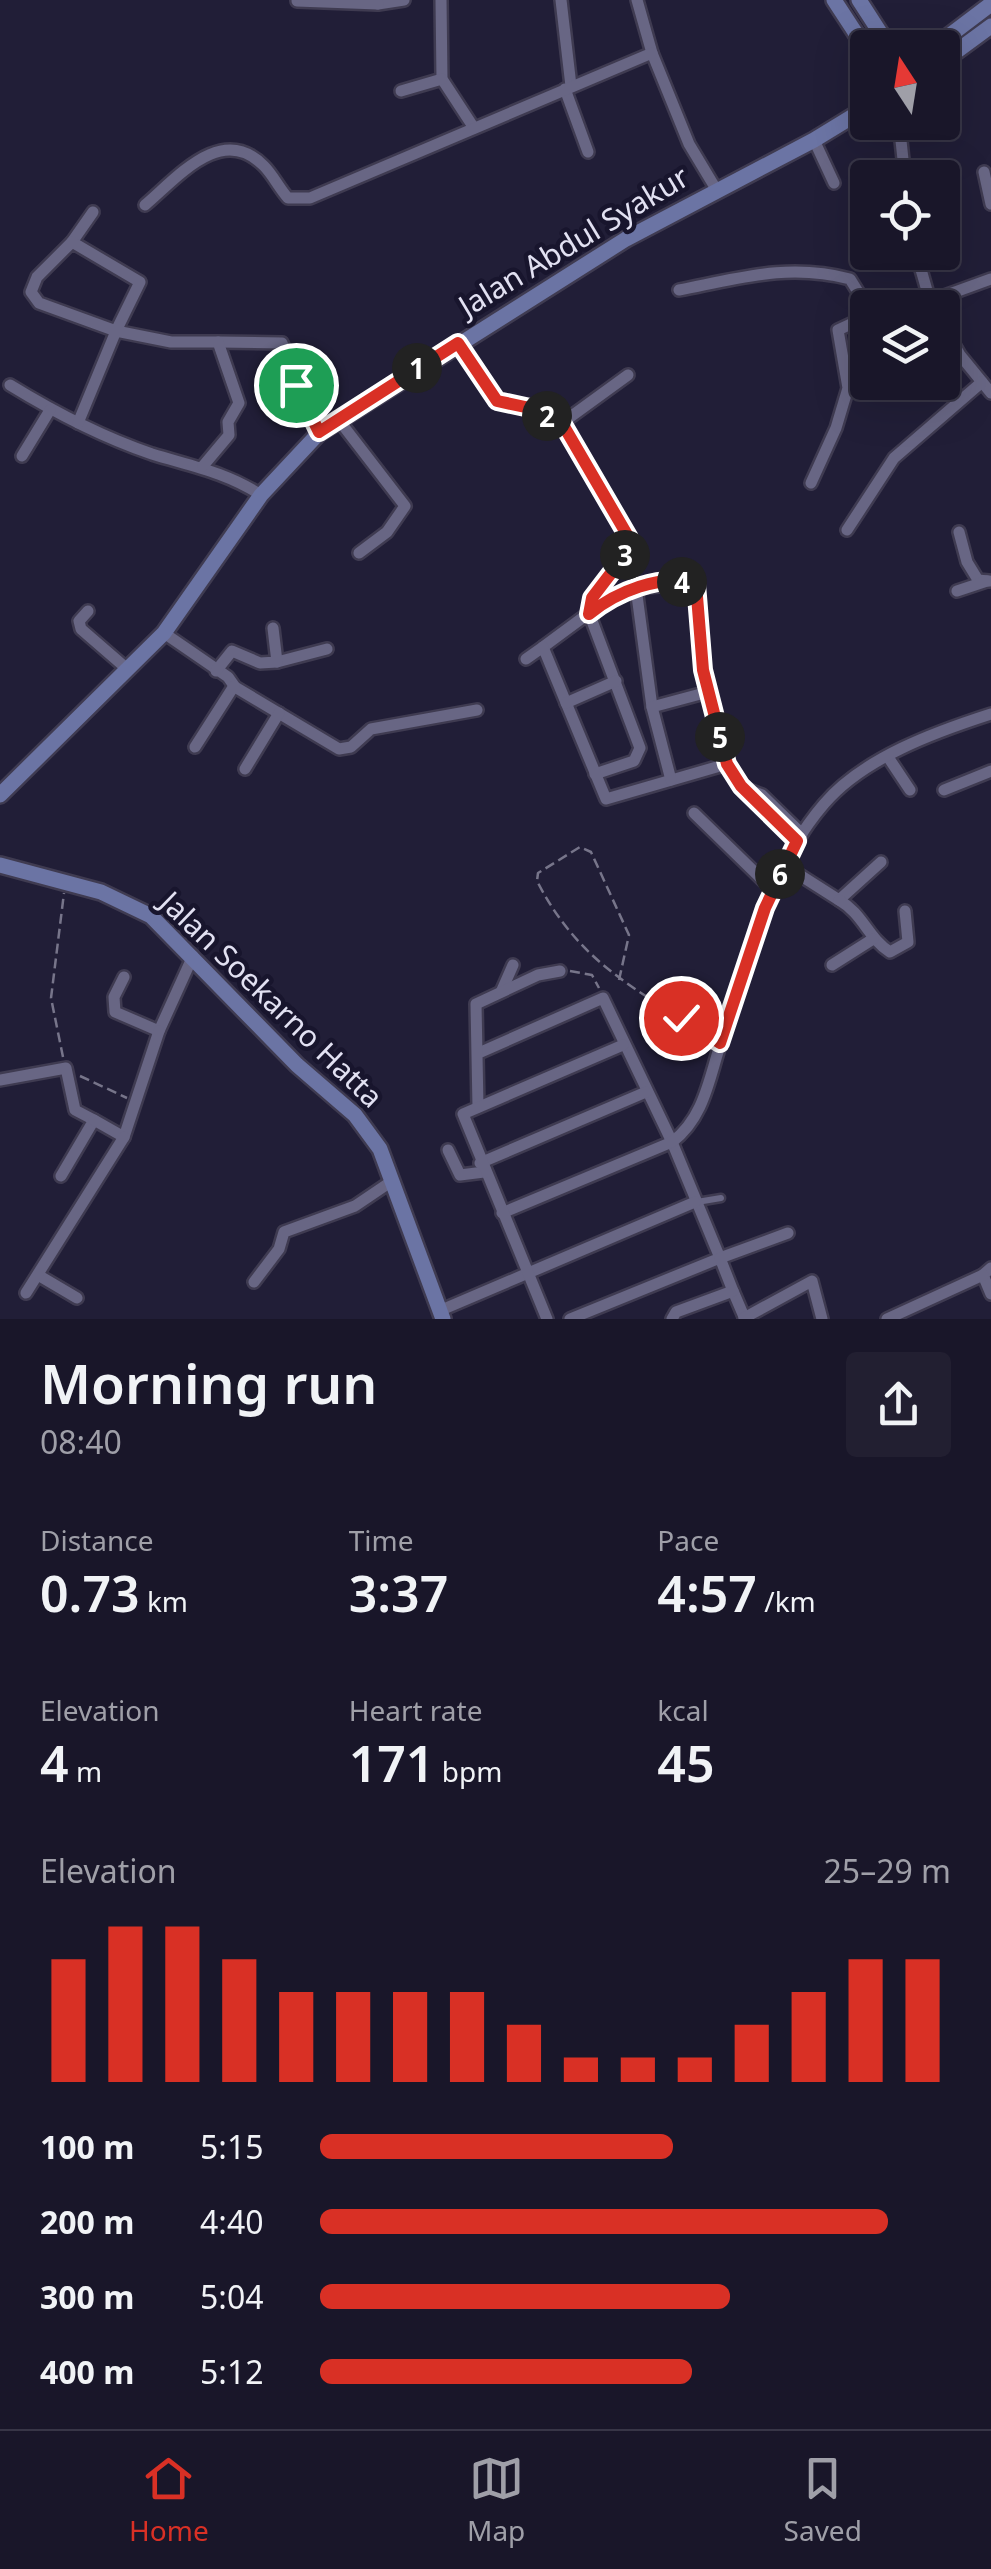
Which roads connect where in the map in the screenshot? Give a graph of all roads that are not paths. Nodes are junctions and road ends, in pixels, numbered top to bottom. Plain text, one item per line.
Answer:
1 (404, 0) edge
2 (441, 0) edge
3 (560, 0) edge
4 (636, 0) edge
5 (834, 0) edge
6 (859, 0) edge
7 (297, 1) edge
8 (327, 2) edge
9 (378, 2) edge
10 (991, 4) edge
11 (991, 26) edge
12 (854, 30) edge
13 (878, 30) edge
14 (956, 30) edge
15 (960, 49) edge
16 (652, 53) junction
17 (442, 79) junction
18 (568, 87) junction
19 (402, 91) dead end
20 (850, 117) edge
21 (474, 128) junction
22 (814, 140) junction
23 (588, 152) dead end
24 (984, 172) dead end
25 (834, 184) dead end
26 (716, 189) junction
27 (991, 204) edge
28 (145, 205) dead end
29 (94, 212) dead end
30 (72, 242) junction
31 (991, 280) edge
32 (680, 290) dead end
33 (857, 290) edge
34 (960, 293) edge
35 (850, 324) edge
36 (116, 331) junction
37 (218, 342) junction
38 (458, 343) junction
39 (960, 350) edge
40 (628, 375) dead end
41 (982, 382) junction
42 (10, 385) dead end
43 (991, 393) edge
44 (50, 410) junction
45 (338, 419) junction
46 (78, 423) junction
47 (562, 423) junction
48 (319, 432) junction
49 (22, 456) dead end
50 (203, 466) junction
51 (811, 483) dead end
52 (261, 495) junction
53 (847, 530) dead end
54 (960, 532) dead end
55 (358, 552) dead end
56 (990, 580) edge
57 (636, 588) junction
58 (958, 591) dead end
59 (88, 611) dead end
60 (589, 614) junction
61 (273, 628) dead end
62 (164, 633) junction
63 (543, 647) junction
64 (327, 649) dead end
65 (526, 660) dead end
66 (277, 662) junction
67 (126, 668) junction
68 (216, 671) junction
69 (616, 681) junction
70 (234, 686) junction
71 (708, 692) junction
72 (566, 703) junction
73 (652, 707) junction
74 (477, 710) dead end
75 (279, 713) junction
76 (991, 714) edge
77 (195, 748) dead end
78 (888, 758) junction
79 (727, 764) junction
80 (244, 770) dead end
81 (991, 771) edge
82 (595, 774) junction
83 (670, 780) junction
84 (910, 790) dead end
85 (944, 790) dead end
86 (0, 795) edge
87 (694, 813) dead end
88 (800, 838) junction
89 (882, 862) dead end
90 (0, 864) edge
91 (784, 865) junction
92 (773, 890) junction
93 (840, 900) junction
94 (905, 910) dead end
95 (874, 939) junction
96 (193, 956) junction
97 (513, 965) dead end
98 (832, 965) dead end
99 (560, 971) road end
100 (124, 976) dead end
101 (502, 990) junction
102 (159, 1032) junction
103 (623, 1046) junction
104 (481, 1052) junction
105 (0, 1080) edge
106 (646, 1092) junction
107 (478, 1107) junction
108 (94, 1120) junction
109 (124, 1136) junction
110 (672, 1142) junction
111 (448, 1150) dead end
112 (482, 1168) junction
113 (62, 1176) dead end
114 (392, 1181) junction
115 (721, 1198) dead end
116 (694, 1202) junction
117 (502, 1214) junction
118 (788, 1233) dead end
119 (720, 1258) junction
120 (987, 1271) edge
121 (526, 1274) junction
122 (38, 1276) junction
123 (254, 1282) dead end
124 (733, 1291) junction
125 (26, 1293) dead end
126 (991, 1294) edge
127 (77, 1298) dead end
128 (441, 1315) edge
129 (547, 1319) edge
130 (570, 1319) edge
131 (672, 1319) edge
132 (745, 1319) edge
133 (822, 1319) edge
134 (887, 1319) edge

1 - 9 street
2 - 17 street
3 - 18 street
4 - 16 street
5 - 12 street
6 - 13 street
7 - 8 street
8 - 9 street
10 - 14 street
11 - 15 street
16 - 18 street
16 - 26 street
17 - 19 street
17 - 21 street
18 - 21 street
18 - 23 street
20 - 22 street, Jalan Abdul Syakur
21 - 28 street
22 - 25 street
22 - 26 street, Jalan Abdul Syakur
24 - 27 street
26 - 38 street, Jalan Abdul Syakur
29 - 30 street
30 - 36 street
30 - 36 street
31 - 34 street
32 - 33 street
35 - 51 street
36 - 37 street
36 - 46 street
37 - 48 street
37 - 50 street
38 - 45 street, Jalan Abdul Syakur
38 - 47 street
39 - 41 street
40 - 47 street
41 - 43 street
41 - 53 street
42 - 44 street
44 - 46 street
44 - 49 street
45 - 48 street, Jalan Abdul Syakur
45 - 55 street
46 - 50 street
47 - 60 street
48 - 52 street, Jalan Abdul Syakur
50 - 52 street
52 - 62 street, Jalan Abdul Syakur
54 - 56 street
56 - 58 street
57 - 60 street
57 - 71 street
57 - 73 street
59 - 67 street
60 - 63 street
60 - 69 street
61 - 66 street
62 - 67 street, Jalan Abdul Syakur
62 - 68 street
63 - 65 street
63 - 72 street
64 - 66 street
66 - 68 street
67 - 86 street, Jalan Abdul Syakur
68 - 70 street
69 - 72 street
69 - 82 street
70 - 75 street
70 - 77 street
71 - 73 street
71 - 79 street
72 - 82 street
73 - 83 street
74 - 75 street
75 - 80 street
76 - 78 street
78 - 84 street
78 - 88 street
79 - 83 street
79 - 88 street
81 - 85 street
82 - 83 street
87 - 92 street
88 - 91 street
89 - 93 street
90 - 96 street, Jalan Soekarno Hatta
91 - 92 street
91 - 93 street
92 - 110 street
93 - 95 street
94 - 95 street
95 - 98 street
96 - 102 street
96 - 114 street, Jalan Soekarno Hatta
97 - 101 street
99 - 101 street
100 - 102 street
101 - 104 street
102 - 109 street
103 - 104 street
103 - 106 street
103 - 107 street
104 - 107 street
105 - 108 street
106 - 110 street
106 - 112 street
107 - 112 street
108 - 109 street
108 - 113 street
109 - 122 street
110 - 116 street
110 - 117 street
111 - 112 street
112 - 117 street
114 - 123 street
114 - 128 street, Jalan Soekarno Hatta
115 - 116 lane
116 - 119 street
116 - 121 street
117 - 121 street
118 - 119 street
119 - 124 street
119 - 130 street
120 - 126 street
120 - 134 street
121 - 128 street
121 - 129 street
122 - 125 street
122 - 127 street
124 - 131 street
124 - 132 street
132 - 133 street

